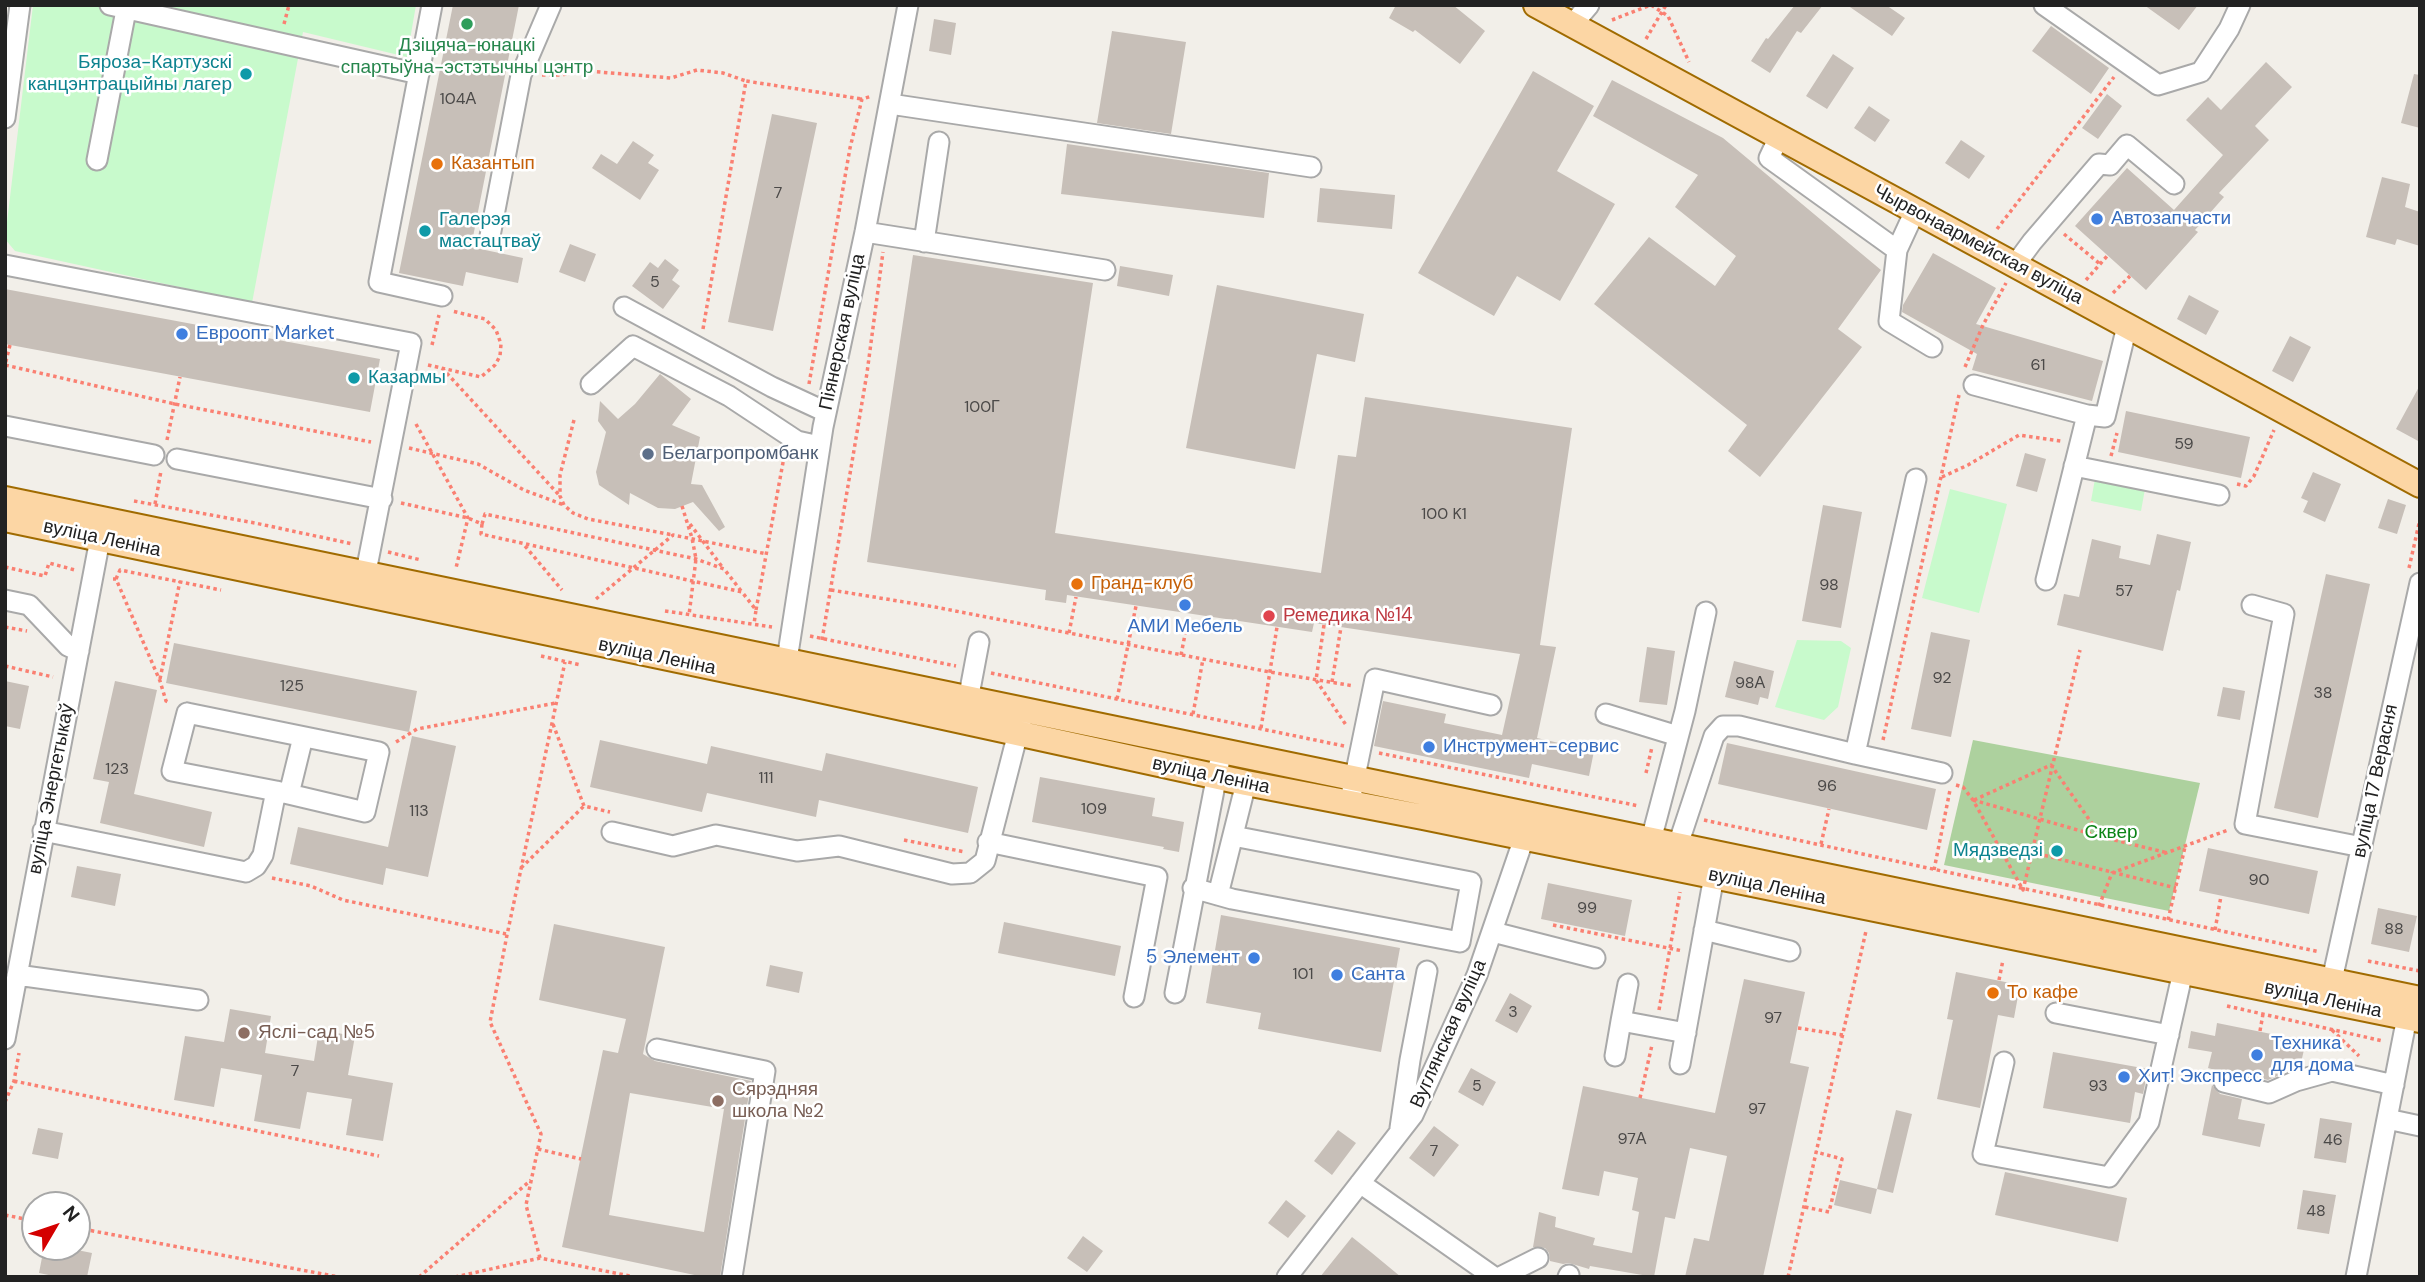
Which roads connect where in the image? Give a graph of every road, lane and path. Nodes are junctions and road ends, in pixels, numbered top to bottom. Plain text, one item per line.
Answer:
1 (20, 5) edge
2 (432, 5) edge
3 (551, 5) edge
4 (908, 5) edge
5 (1536, 5) edge
6 (1589, 5) edge
7 (1666, 5) edge
8 (2044, 5) edge
9 (2240, 5) edge
10 (121, 6) edge
11 (1662, 12) junction
12 (1612, 20) dead end
13 (1572, 25) junction
14 (1646, 38) dead end
15 (1689, 62) dead end
16 (2125, 62) junction
17 (419, 74) junction
18 (521, 75) junction
19 (746, 82) junction
20 (862, 99) junction
21 (885, 99) junction
22 (5, 118) edge
23 (1779, 137) junction
24 (939, 142) dead end
25 (97, 160) dead end
26 (1311, 167) dead end
27 (2174, 184) dead end
28 (1915, 211) junction
29 (2060, 230) dead end
30 (864, 232) junction
31 (490, 236) dead end
32 (885, 236) junction
33 (1991, 236) dead end
34 (924, 242) junction
35 (1897, 250) junction
36 (2108, 255) dead end
37 (2100, 264) junction
38 (5, 265) edge
39 (2015, 265) junction
40 (1105, 270) dead end
41 (2130, 276) dead end
42 (2081, 286) dead end
43 (2106, 299) dead end
44 (447, 304) joint
45 (624, 307) dead end
46 (2127, 326) junction
47 (702, 331) dead end
48 (10, 345) dead end
49 (1932, 347) dead end
50 (428, 365) dead end
51 (442, 368) junction
52 (798, 377) dead end
53 (810, 378) junction
54 (591, 384) dead end
55 (1974, 385) dead end
56 (804, 403) junction
57 (826, 412) junction
58 (2087, 415) junction
59 (574, 420) dead end
60 (2277, 423) dead end
61 (416, 424) dead end
62 (5, 426) edge
63 (2117, 433) dead end
64 (797, 441) junction
65 (2080, 444) junction
66 (392, 446) junction
67 (819, 446) junction
68 (432, 453) junction
69 (154, 455) dead end
70 (177, 459) dead end
71 (2074, 466) junction
72 (1916, 479) dead end
73 (2420, 485) edge
74 (2226, 489) joint
75 (560, 496) junction
76 (5, 499) edge
77 (382, 499) junction
78 (564, 505) junction
79 (682, 506) dead end
80 (212, 515) dead end
81 (468, 518) junction
82 (5, 519) edge
83 (687, 519) junction
84 (256, 523) dead end
85 (482, 524) junction
86 (101, 529) junction
87 (673, 535) junction
88 (692, 538) junction
89 (702, 539) junction
90 (523, 544) junction
91 (652, 550) junction
92 (767, 554) junction
93 (696, 559) junction
94 (5, 567) edge
95 (634, 567) junction
96 (456, 568) dead end
97 (724, 569) junction
98 (79, 571) dead end
99 (106, 578) dead end
100 (116, 579) junction
101 (694, 580) junction
102 (2046, 580) dead end
103 (180, 581) junction
104 (2420, 583) edge
105 (364, 584) junction
106 (549, 587) dead end
107 (221, 590) dead end
108 (562, 590) junction
109 (830, 590) junction
110 (742, 592) junction
111 (573, 593) dead end
112 (585, 596) dead end
113 (1076, 597) dead end
114 (596, 599) junction
115 (5, 600) edge
116 (609, 601) dead end
117 (2252, 605) dead end
118 (1136, 606) dead end
119 (662, 610) dead end
120 (757, 610) junction
121 (1706, 612) dead end
122 (1189, 614) dead end
123 (688, 615) junction
124 (754, 624) junction
125 (1325, 625) dead end
126 (1277, 627) dead end
127 (1341, 627) dead end
128 (792, 631) junction
129 (1069, 633) junction
130 (822, 640) junction
131 (979, 642) dead end
132 (1128, 645) junction
133 (2080, 650) dead end
134 (79, 651) junction
135 (1181, 655) junction
136 (1203, 659) junction
137 (565, 662) dead end
138 (5, 666) edge
139 (974, 669) junction
140 (785, 671) junction
141 (1270, 672) junction
142 (62, 678) dead end
143 (1316, 680) junction
144 (160, 681) junction
145 (1332, 682) junction
146 (1373, 689) junction
147 (968, 698) junction
148 (1117, 699) junction
149 (556, 703) junction
150 (1490, 705) dead end
151 (1023, 709) junction
152 (187, 713) junction
153 (1193, 714) junction
154 (1606, 714) dead end
155 (964, 723) junction
156 (1261, 728) junction
157 (1019, 735) junction
158 (1678, 736) junction
159 (303, 737) junction
160 (1653, 743) dead end
161 (1361, 749) junction
162 (1222, 751) junction
163 (379, 752) junction
164 (1855, 754) junction
165 (1425, 756) dead end
166 (1879, 758) junction
167 (1446, 761) dead end
168 (1424, 762) junction
169 (2051, 765) junction
170 (1445, 767) junction
171 (1942, 773) dead end
172 (1216, 777) junction
173 (1356, 778) junction
174 (1644, 781) dead end
175 (1246, 783) junction
176 (282, 793) junction
177 (1641, 793) dead end
178 (1973, 800) junction
179 (1349, 803) junction
180 (584, 806) dead end
181 (1638, 806) junction
182 (1829, 810) dead end
183 (1659, 811) junction
184 (1686, 817) junction
185 (2039, 818) junction
186 (2245, 824) junction
187 (1527, 826) junction
188 (43, 831) junction
189 (612, 832) dead end
190 (1233, 836) junction
191 (2102, 837) junction
192 (1651, 840) junction
193 (988, 842) junction
194 (1821, 844) junction
195 (2362, 847) junction
196 (2185, 848) junction
197 (2031, 852) junction
198 (2168, 853) junction
199 (1674, 857) junction
200 (1716, 865) junction
201 (521, 868) junction
202 (1934, 870) junction
203 (246, 872) junction
204 (2112, 873) junction
205 (1193, 888) junction
206 (2176, 888) junction
207 (2023, 890) junction
208 (1680, 892) dead end
209 (1218, 895) junction
210 (2221, 895) dead end
211 (2099, 906) junction
212 (2168, 920) junction
213 (1543, 923) dead end
214 (1704, 930) junction
215 (1866, 930) dead end
216 (2215, 930) junction
217 (1493, 932) junction
218 (507, 934) junction
219 (1670, 949) junction
220 (1790, 951) dead end
221 (2326, 953) dead end
222 (1700, 954) junction
223 (1595, 958) dead end
224 (2003, 960) dead end
225 (2186, 961) junction
226 (2368, 961) dead end
227 (1427, 971) dead end
228 (2420, 971) edge
229 (17, 975) junction
230 (1998, 980) dead end
231 (1628, 984) dead end
232 (2331, 991) junction
233 (1175, 993) dead end
234 (1134, 997) dead end
235 (198, 1000) dead end
236 (2227, 1006) dead end
237 (2414, 1008) edge
238 (2056, 1013) dead end
239 (2263, 1014) junction
240 (1621, 1021) junction
241 (1657, 1026) junction
242 (1798, 1028) dead end
243 (2332, 1030) junction
244 (2260, 1031) dead end
245 (1686, 1033) junction
246 (1843, 1035) junction
247 (2169, 1035) junction
248 (5, 1038) edge
249 (2402, 1045) junction
250 (657, 1049) dead end
251 (1615, 1056) dead end
252 (2361, 1058) dead end
253 (2004, 1062) dead end
254 (1680, 1064) dead end
255 (14, 1081) dead end
256 (2224, 1082) dead end
257 (2394, 1085) junction
258 (1640, 1098) dead end
259 (2387, 1119) junction
260 (2420, 1126) edge
261 (1399, 1133) junction
262 (538, 1149) junction
263 (1816, 1153) junction
264 (379, 1156) dead end
265 (581, 1159) dead end
266 (532, 1179) junction
267 (1360, 1183) junction
268 (1804, 1207) junction
269 (91, 1231) edge
270 (540, 1258) junction
271 (1538, 1258) dead end
272 (339, 1277) edge
273 (419, 1277) edge
274 (455, 1277) edge
275 (635, 1277) edge
276 (732, 1277) edge
277 (1287, 1277) edge
278 (1494, 1277) edge
279 (1500, 1277) edge
280 (1788, 1277) edge
281 (2356, 1277) edge

1 - 22 street
2 - 17 street
3 - 18 street
4 - 21 street, Піянерская вуліца
5 - 13 main road, Чырвонаармейская вуліца
6 - 13 street
7 - 11 path
8 - 16 street
9 - 16 street
10 - 17 street
10 - 25 street
11 - 12 path
11 - 14 path
11 - 15 path
13 - 23 main road, Чырвонаармейская вуліца
16 - 33 path
17 - 44 street
18 - 19 path
18 - 31 street
19 - 20 path
19 - 47 path
20 - 21 path
20 - 53 path
21 - 26 street
21 - 30 street, Піянерская вуліца
23 - 28 main road, Чырвонаармейская вуліца
23 - 35 street
24 - 34 street
27 - 39 street
28 - 35 street
28 - 39 main road, Чырвонаармейская вуліца
29 - 37 path
30 - 32 street
30 - 57 street, Піянерская вуліца
32 - 34 street
32 - 109 path
34 - 40 street
35 - 49 street
36 - 37 path
37 - 42 path
38 - 66 street
39 - 46 main road, Чырвонаармейская вуліца
41 - 43 path
44 - 51 path
45 - 56 street
46 - 58 street
46 - 73 main road, Чырвонаармейская вуліца
48 - 66 path
50 - 51 path
51 - 75 path
52 - 53 path
53 - 56 path
54 - 64 street
55 - 58 street
56 - 57 street
57 - 67 street, Піянерская вуліца
58 - 65 street
59 - 75 path
60 - 74 path
61 - 68 path
62 - 69 street
63 - 65 path
64 - 67 street
64 - 92 path
65 - 71 street
65 - 166 path
66 - 68 path
66 - 77 street
67 - 128 street, Піянерская вуліца
68 - 78 path
68 - 81 path
70 - 77 street
71 - 74 street
71 - 102 street
72 - 164 street
75 - 78 path
76 - 86 main road, вуліца Леніна
77 - 81 path
77 - 105 street
78 - 87 path
79 - 83 path
80 - 84 path
81 - 85 path
81 - 96 path
82 - 86 main road, вуліца Леніна
83 - 88 path
83 - 89 path
85 - 90 path
85 - 91 path
86 - 105 main road, вуліца Леніна
86 - 134 street, вуліца Энергетыкаў
87 - 88 path
87 - 91 path
88 - 89 path
88 - 93 path
89 - 92 path
89 - 97 path
90 - 95 path
90 - 108 path
91 - 93 path
91 - 95 path
92 - 120 path
93 - 97 path
93 - 101 path
94 - 98 path
95 - 101 path
95 - 114 path
97 - 110 path
99 - 100 path
100 - 103 path
100 - 144 path
101 - 110 path
101 - 123 path
103 - 107 path
103 - 144 path
104 - 195 street, вуліца 17 Верасня
105 - 140 main road, вуліца Леніна
106 - 108 path
108 - 111 path
109 - 129 path
109 - 130 path
110 - 120 path
112 - 114 path
113 - 129 path
114 - 116 path
115 - 134 street
117 - 186 street
118 - 132 path
119 - 123 path
120 - 124 path
121 - 158 street
122 - 135 path
123 - 124 path
124 - 128 path
125 - 143 path
126 - 141 path
127 - 145 path
128 - 130 path
128 - 140 street, Піянерская вуліца
129 - 132 path
130 - 139 path
131 - 139 street
132 - 135 path
132 - 148 path
133 - 169 path
134 - 188 street, вуліца Энергетыкаў
135 - 136 path
136 - 141 path
136 - 153 path
137 - 149 path
138 - 142 path
139 - 147 street
139 - 148 path
140 - 147 main road, вуліца Леніна
140 - 155 main road, вуліца Леніна
141 - 143 path
141 - 156 path
143 - 145 path
143 - 161 path
144 - 152 path
145 - 146 path
146 - 150 street
146 - 161 street
147 - 151 main road, вуліца Леніна
147 - 155 street
148 - 153 path
149 - 163 path
149 - 201 path
151 - 157 street
151 - 162 main road, вуліца Леніна
152 - 159 street
152 - 176 street
153 - 156 path
154 - 158 street
155 - 157 main road, вуліца Леніна
156 - 161 path
157 - 172 main road, вуліца Леніна
157 - 193 street
158 - 183 street
159 - 163 street
159 - 176 street
160 - 174 path
161 - 168 path
161 - 173 street
162 - 172 street
162 - 173 main road, вуліца Леніна
163 - 176 street
164 - 166 street
164 - 184 street
165 - 168 path
166 - 171 street
167 - 170 path
168 - 170 path
169 - 178 path
169 - 185 path
169 - 191 path
170 - 181 path
172 - 175 main road, вуліца Леніна
172 - 205 street
173 - 179 street
173 - 187 main road, вуліца Леніна
175 - 179 main road, вуліца Леніна
175 - 190 street
176 - 203 street
177 - 181 path
178 - 185 path
178 - 202 path
178 - 207 path
179 - 187 main road, вуліца Леніна
180 - 201 path
181 - 183 path
182 - 194 path
183 - 192 street
184 - 194 path
184 - 199 street
185 - 191 path
185 - 197 path
186 - 195 street
186 - 196 path
187 - 192 main road, вуліца Леніна
187 - 199 main road, вуліца Леніна
187 - 217 street, Вуглянская вуліца
188 - 203 street
188 - 229 street, вуліца Энергетыкаў
189 - 193 street
190 - 209 street
190 - 209 street
191 - 198 path
192 - 199 main road, вуліца Леніна
193 - 234 street
194 - 202 path
195 - 232 street, вуліца 17 Верасня
196 - 198 path
196 - 206 path
197 - 204 path
197 - 207 path
198 - 204 path
199 - 200 main road, вуліца Леніна
200 - 214 street
200 - 225 main road, вуліца Леніна
201 - 218 path
202 - 207 path
203 - 218 path
204 - 206 path
204 - 211 path
205 - 209 street
205 - 233 street
206 - 212 path
207 - 211 path
208 - 219 path
210 - 216 path
211 - 212 path
212 - 216 path
213 - 219 path
214 - 220 street
214 - 222 street
215 - 246 path
216 - 221 path
217 - 223 street
217 - 261 street, Вуглянская вуліца
218 - 262 path
219 - 222 path
219 - 241 path
222 - 245 street
224 - 230 path
225 - 232 main road, вуліца Леніна
225 - 247 street
226 - 228 path
227 - 261 street
229 - 235 street
229 - 248 street, вуліца Энергетыкаў
231 - 240 street
232 - 237 main road, вуліца Леніна
236 - 239 path
237 - 249 street
238 - 247 street
239 - 243 path
239 - 244 path
240 - 241 street
240 - 251 street
241 - 245 street
241 - 258 path
242 - 246 path
243 - 249 path
243 - 252 path
245 - 254 street
246 - 263 path
247 - 253 street
249 - 257 street
250 - 276 street
255 - 264 path
256 - 257 street
257 - 259 street
259 - 260 street
259 - 281 street
261 - 267 street, Вуглянская вуліца
262 - 265 path
262 - 266 path
263 - 268 path
263 - 268 path
266 - 270 path
266 - 273 path
267 - 277 street, Вуглянская вуліца
267 - 278 street
268 - 280 path
269 - 272 path
270 - 274 path
270 - 275 path
271 - 279 street

